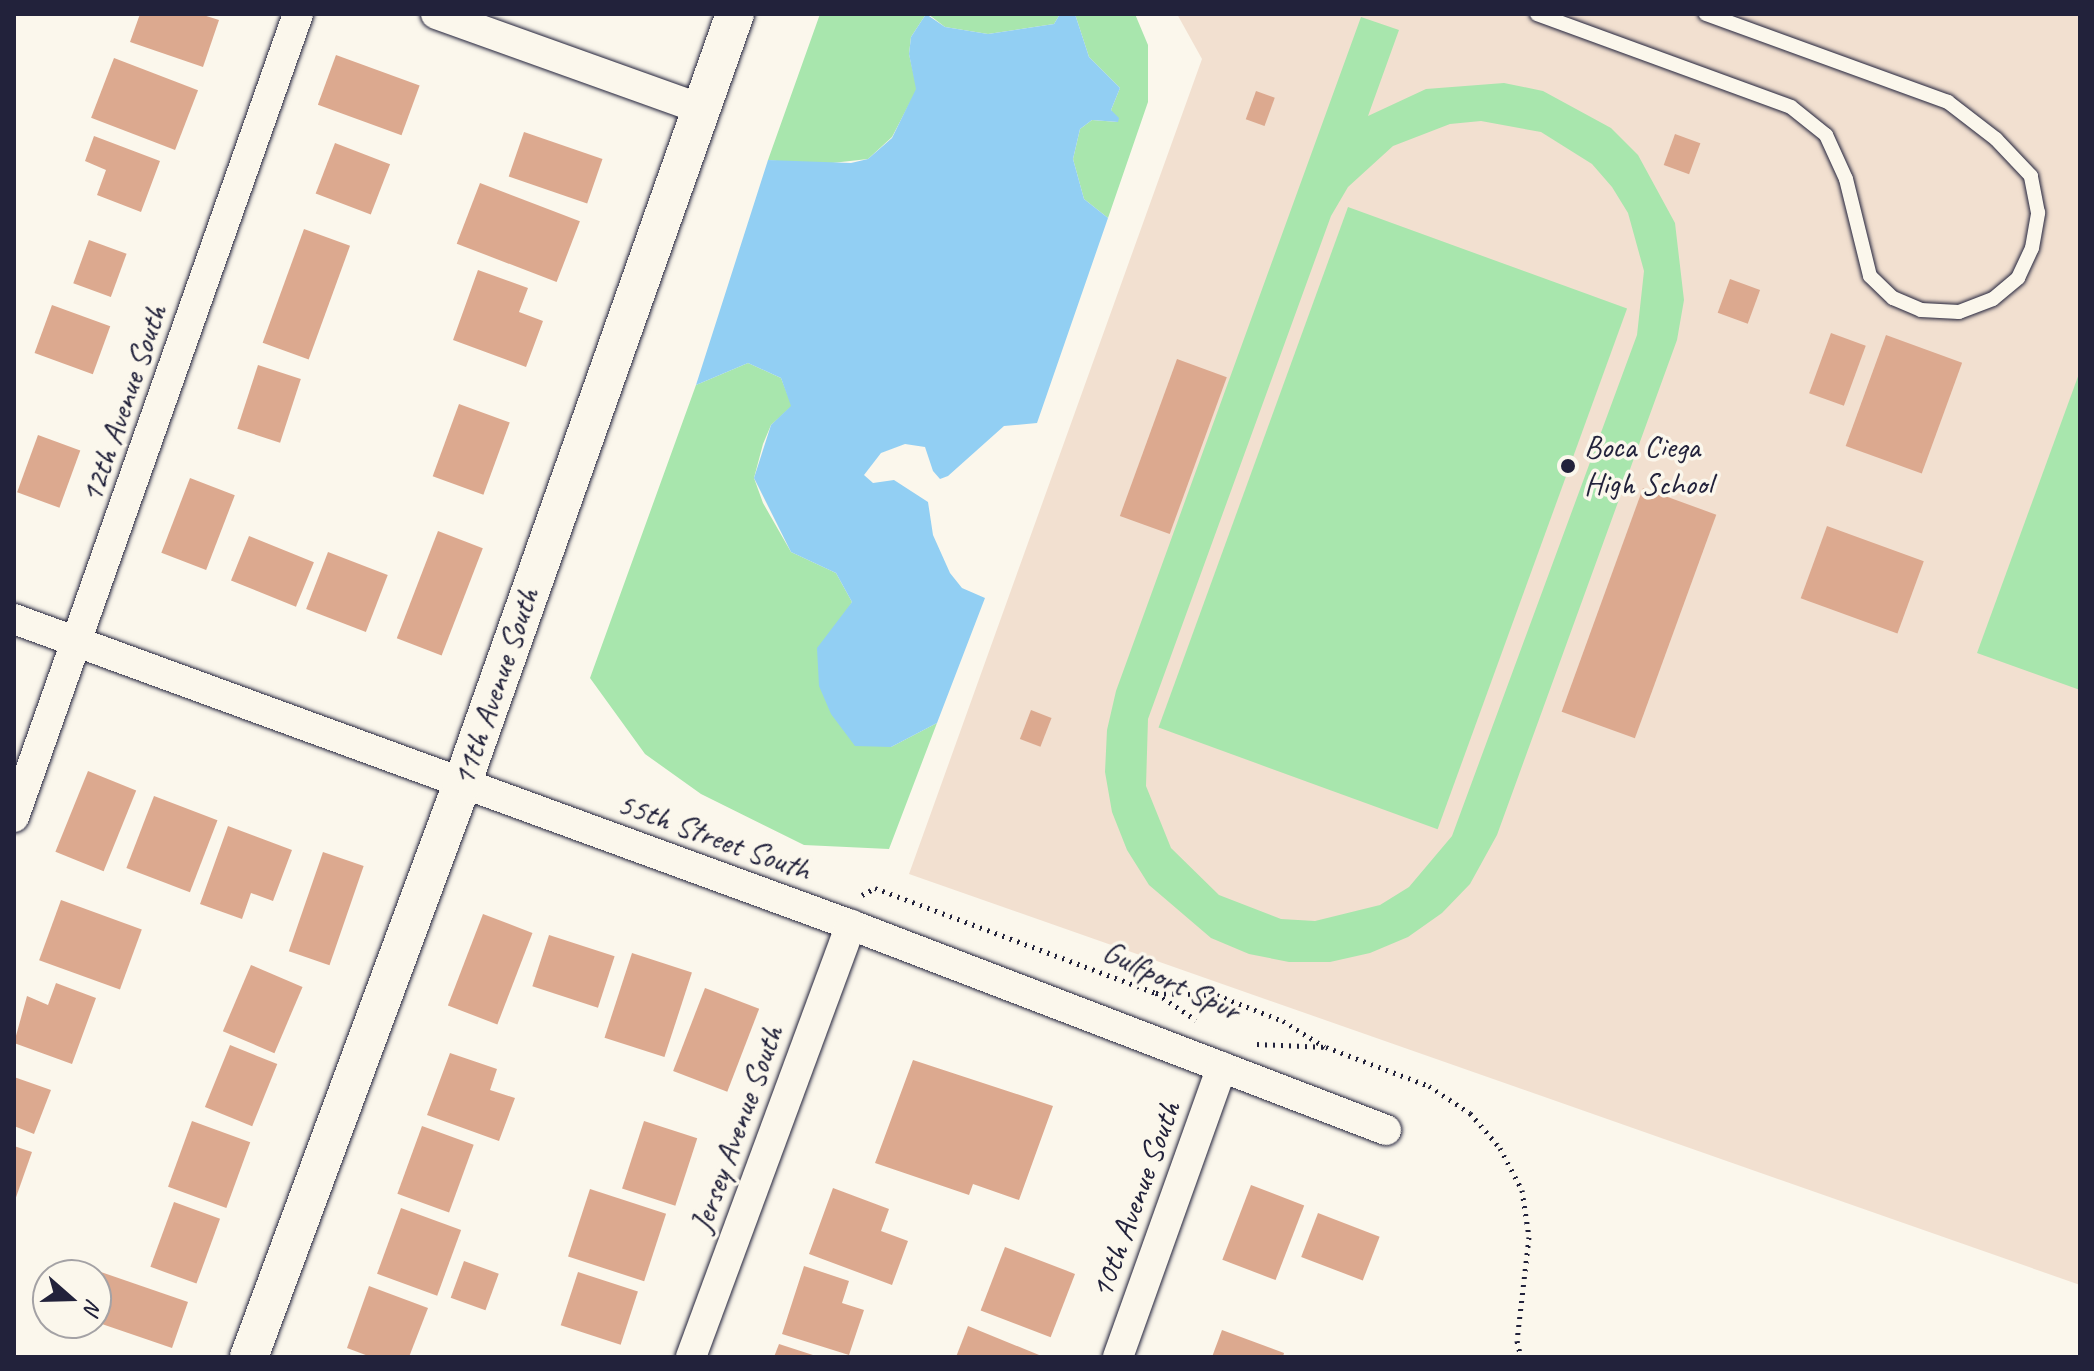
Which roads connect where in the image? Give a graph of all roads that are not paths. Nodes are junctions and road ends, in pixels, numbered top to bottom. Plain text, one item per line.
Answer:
1 (298, 14) edge
2 (436, 14) edge
3 (735, 14) edge
4 (1537, 14) edge
5 (1706, 14) edge
6 (699, 108) junction
7 (14, 619) edge
8 (78, 642) junction
9 (462, 784) junction
10 (14, 817) edge
11 (851, 925) junction
12 (1222, 1067) junction
13 (1386, 1130) dead end
14 (249, 1357) edge
15 (691, 1357) edge
16 (1118, 1357) edge

1 - 8 street, 12th Avenue South
2 - 6 street
3 - 6 street, 11th Avenue South
4 - 5 lane
6 - 9 street, 11th Avenue South
7 - 8 street, 55th Street South
8 - 9 street, 55th Street South
8 - 10 street, 12th Avenue South
9 - 11 street, 55th Street South
9 - 14 street, 11th Avenue South
11 - 12 street, 55th Street South
11 - 15 street, Jersey Avenue South
12 - 13 street, 55th Street South
12 - 16 street, 10th Avenue South

